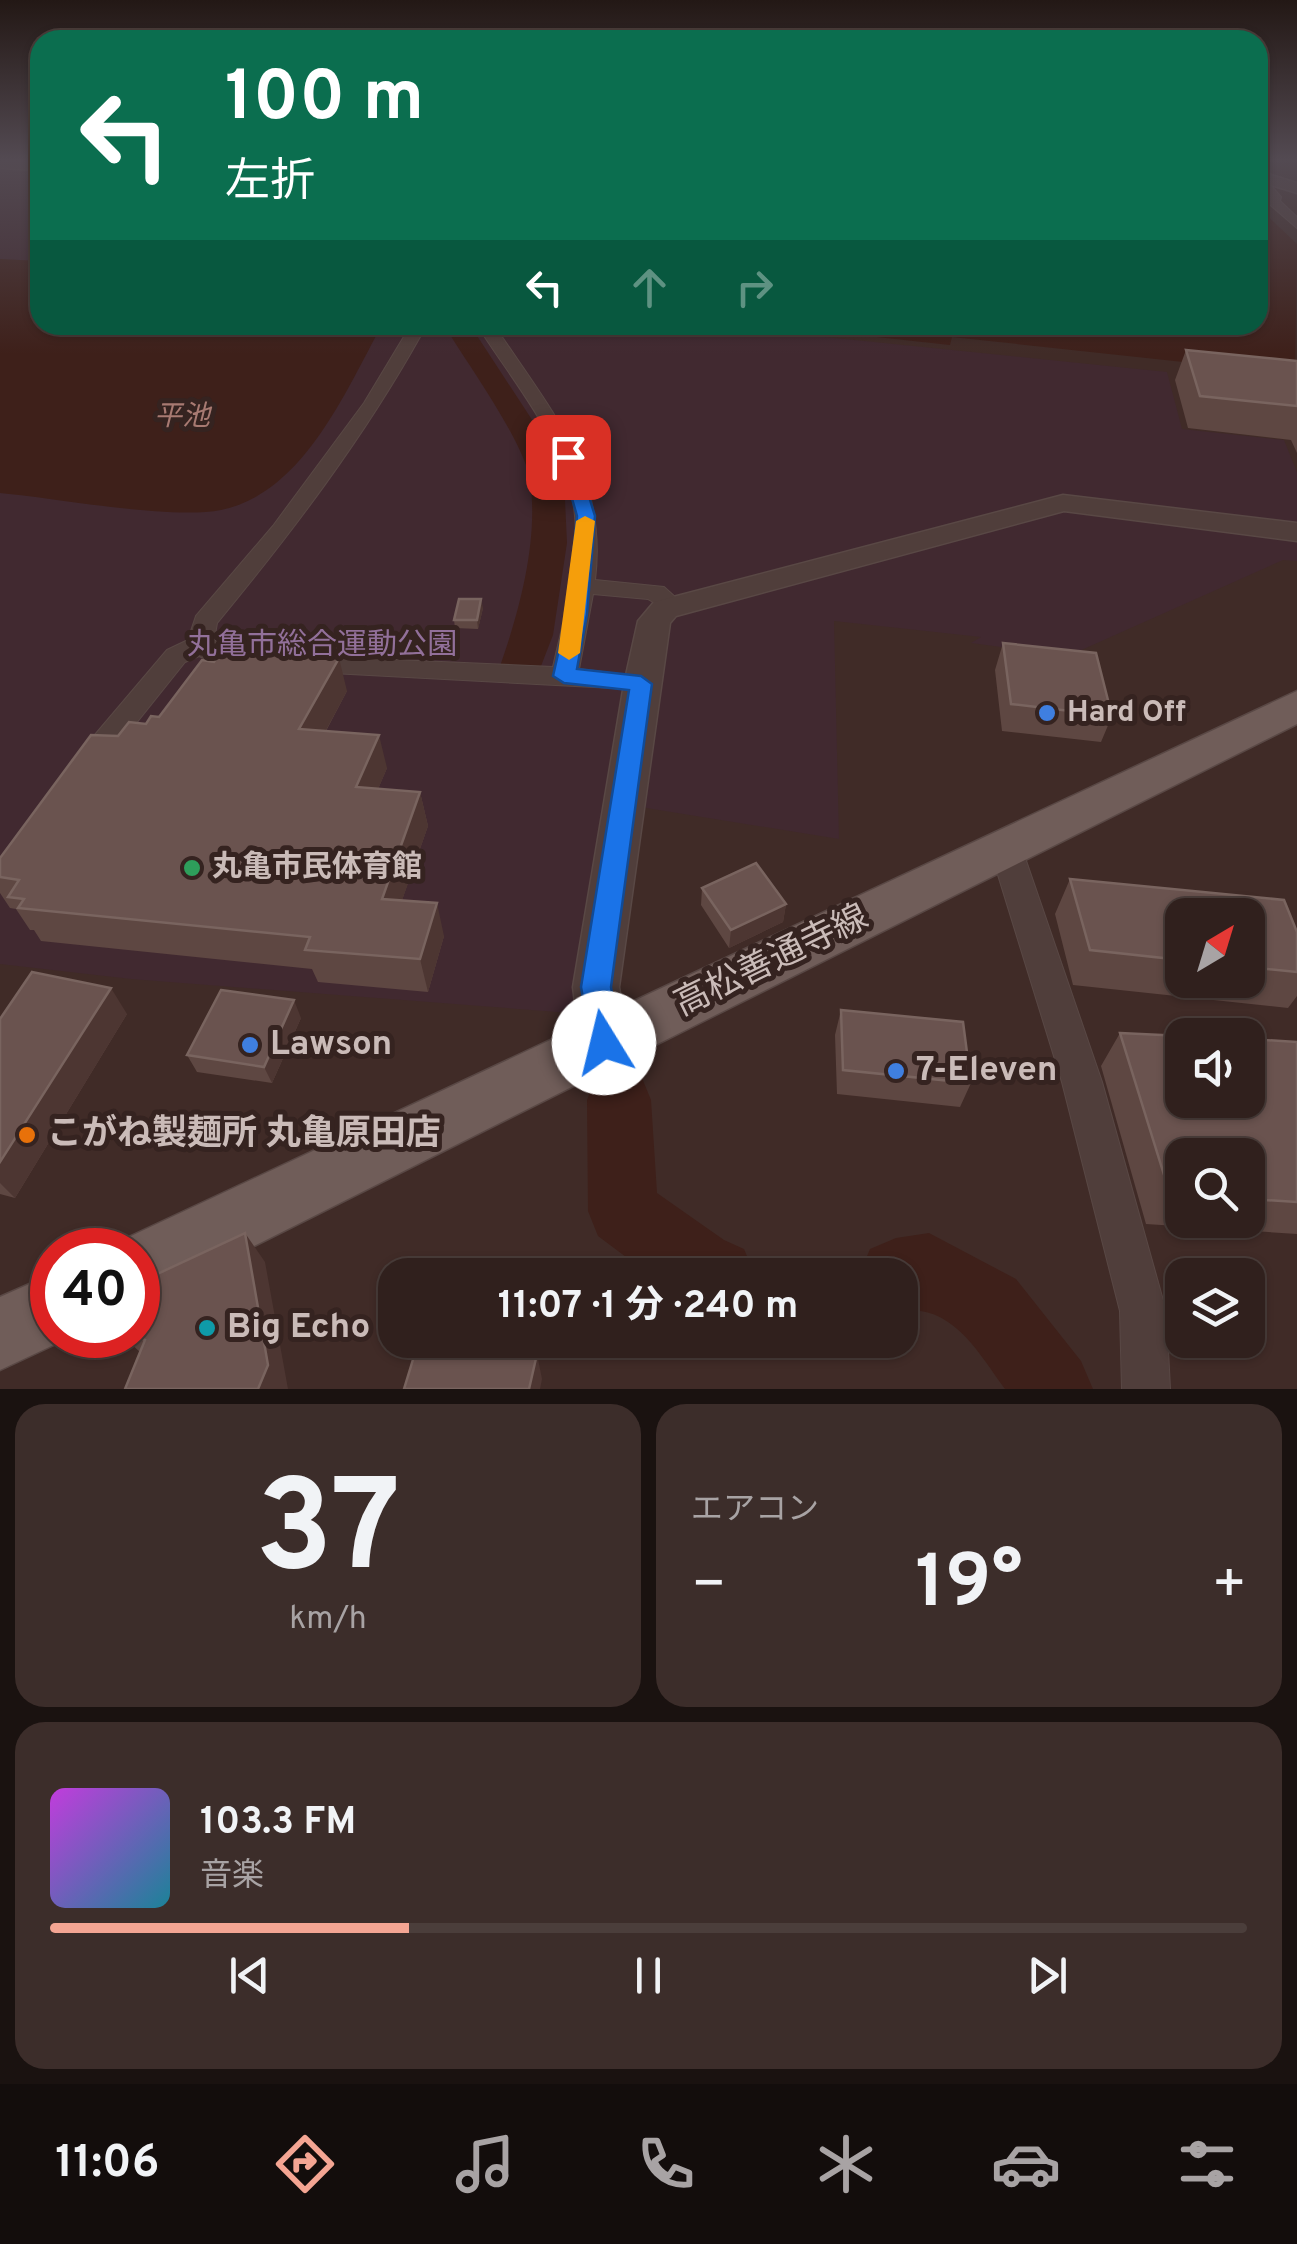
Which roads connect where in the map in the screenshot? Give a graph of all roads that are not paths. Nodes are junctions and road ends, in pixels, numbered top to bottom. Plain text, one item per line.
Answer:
1 (412, 335) edge
2 (492, 335) edge
3 (1297, 532) edge
4 (580, 586) junction
5 (673, 606) junction
6 (202, 644) junction
7 (564, 676) junction
8 (641, 684) junction
9 (1297, 706) edge
10 (66, 792) edge
11 (1006, 849) junction
12 (604, 1043) junction
13 (160, 1257) edge
14 (30, 1320) edge
15 (0, 1334) edge
16 (1146, 1389) edge

1 - 6 street
2 - 4 street
3 - 5 street
4 - 5 street
4 - 7 street
5 - 8 street
6 - 7 street
6 - 10 street
7 - 8 street
8 - 12 street
9 - 11 main road, 高松善通寺線
11 - 12 main road, 高松善通寺線
11 - 16 street
12 - 13 main road, 高松善通寺線
14 - 15 main road

